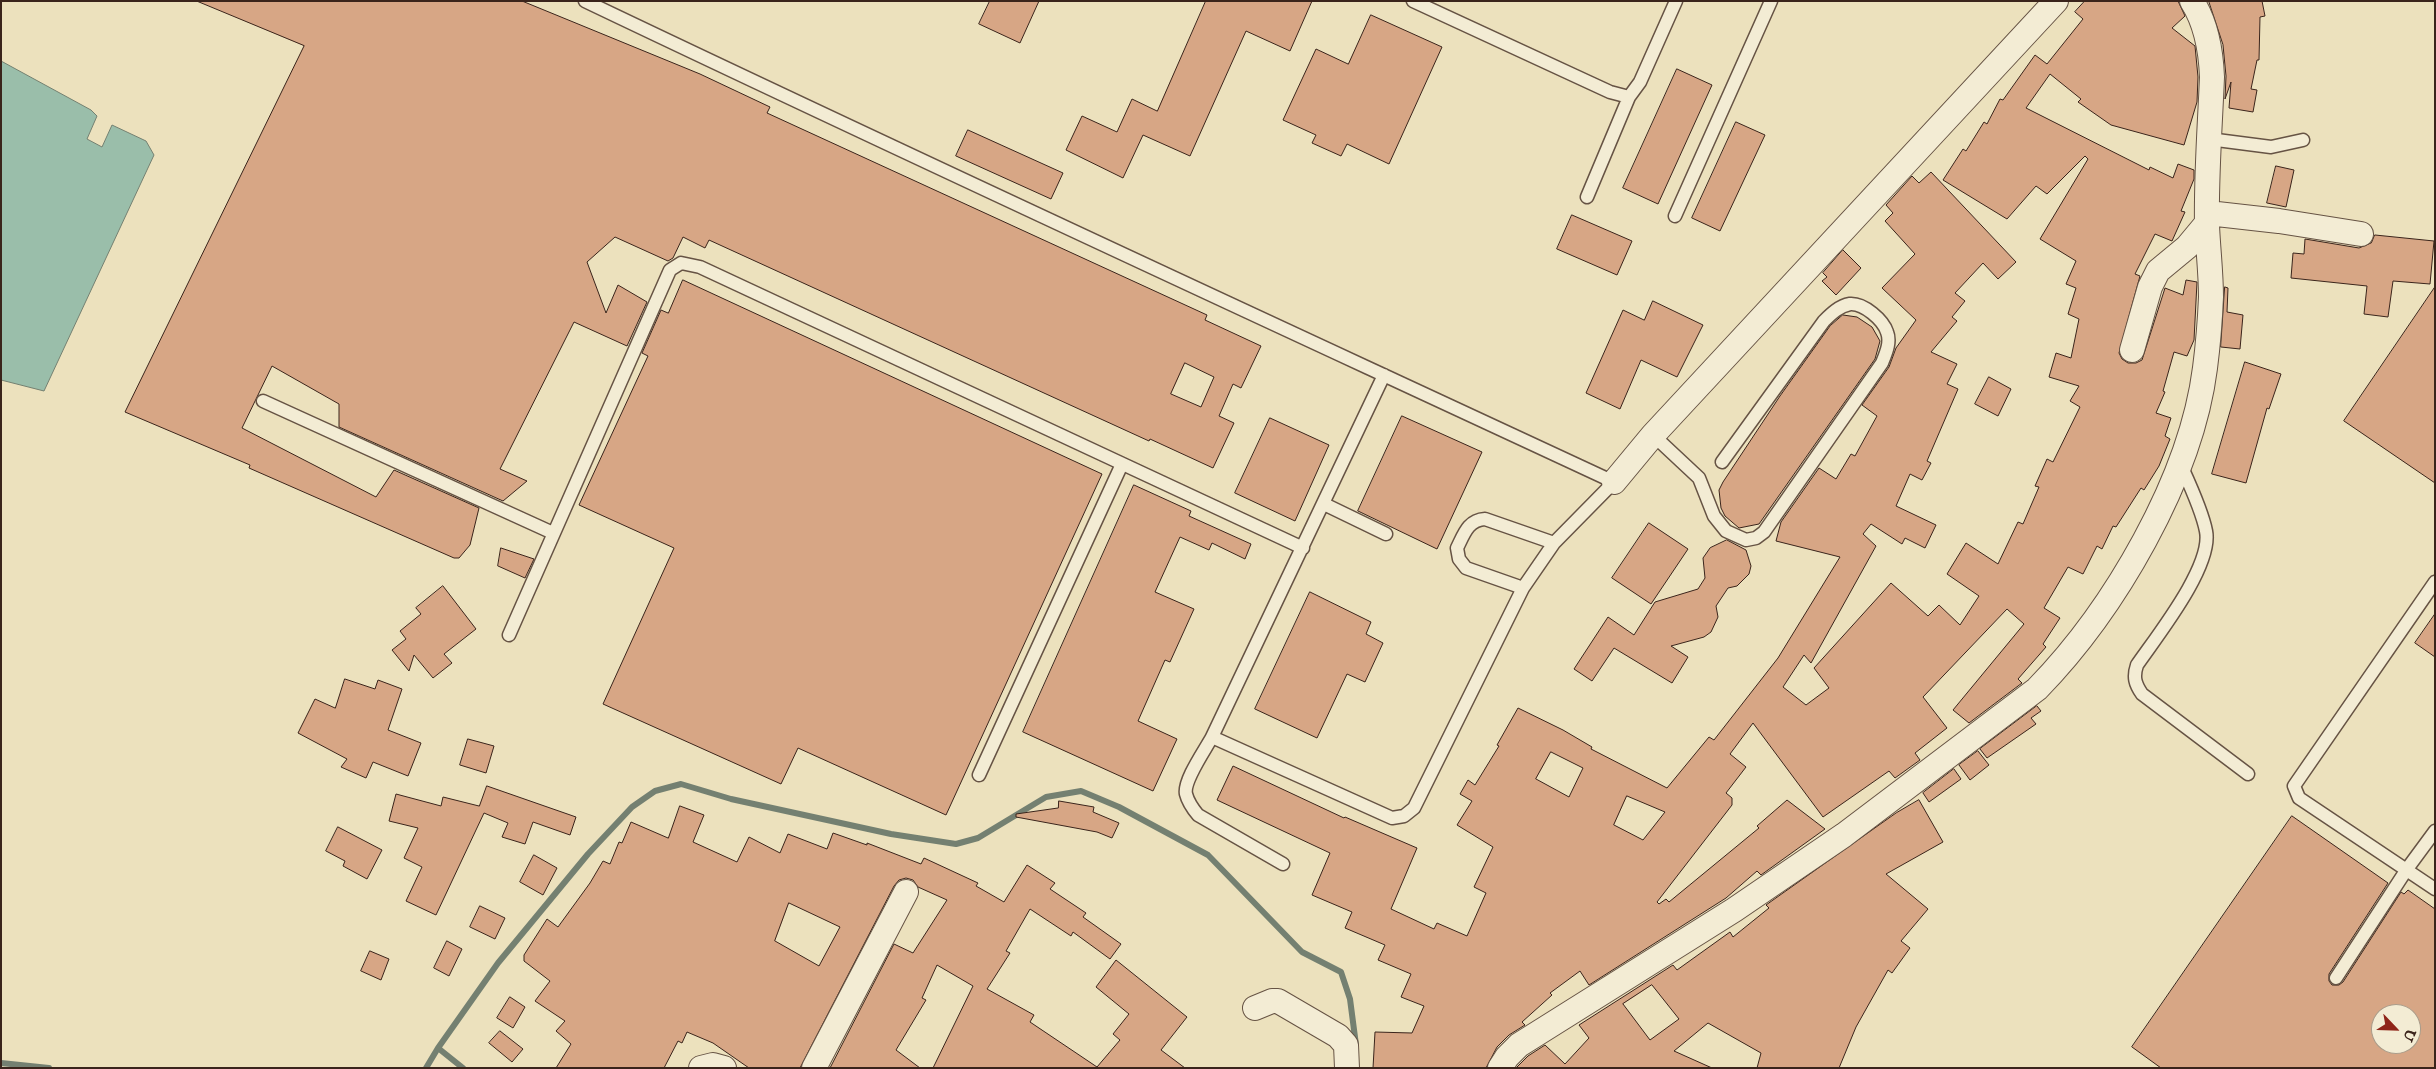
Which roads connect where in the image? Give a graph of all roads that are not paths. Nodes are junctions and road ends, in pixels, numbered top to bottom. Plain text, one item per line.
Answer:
1 (585, 1) edge
2 (1413, 1) edge
3 (1676, 1) edge
4 (1771, 1) edge
5 (2056, 1) edge
6 (2192, 1) edge
7 (1629, 97) junction
8 (2210, 139) junction
9 (2302, 140) dead end
10 (1587, 197) dead end
11 (1675, 216) dead end
12 (2207, 218) junction
13 (2361, 234) dead end
14 (2132, 350) dead end
15 (1384, 375) junction
16 (263, 400) dead end
17 (1653, 435) junction
18 (1722, 462) dead end
19 (2180, 463) junction
20 (1122, 464) junction
21 (1614, 482) junction
22 (1324, 504) junction
23 (552, 533) junction
24 (1386, 534) dead end
25 (1554, 543) junction
26 (1303, 548) junction
27 (2435, 582) edge
28 (1523, 588) junction
29 (509, 635) dead end
30 (1212, 737) junction
31 (2248, 774) dead end
32 (979, 775) dead end
33 (2435, 831) edge
34 (1283, 864) dead end
35 (2407, 869) junction
36 (2435, 888) edge
37 (906, 892) dead end
38 (2336, 978) dead end
39 (1255, 1008) dead end
40 (701, 1068) edge
41 (724, 1068) edge
42 (814, 1068) edge
43 (1347, 1068) edge
44 (1500, 1068) edge

1 - 15 lane
2 - 7 lane
3 - 7 lane
4 - 11 lane
5 - 17 street
6 - 8 street
7 - 10 lane
8 - 9 lane
8 - 12 street
12 - 13 street
12 - 14 street
12 - 19 street
15 - 21 lane
15 - 22 lane
16 - 23 lane
17 - 18 lane
17 - 21 street
19 - 31 lane
19 - 44 street
20 - 23 lane
20 - 26 lane
20 - 32 lane
21 - 25 lane
22 - 24 lane
22 - 26 lane
23 - 29 lane
25 - 28 lane
25 - 28 lane
26 - 30 lane
27 - 35 lane
28 - 30 lane
30 - 34 lane
33 - 35 lane
35 - 36 lane
35 - 38 lane
37 - 42 street
39 - 43 street
40 - 41 street

